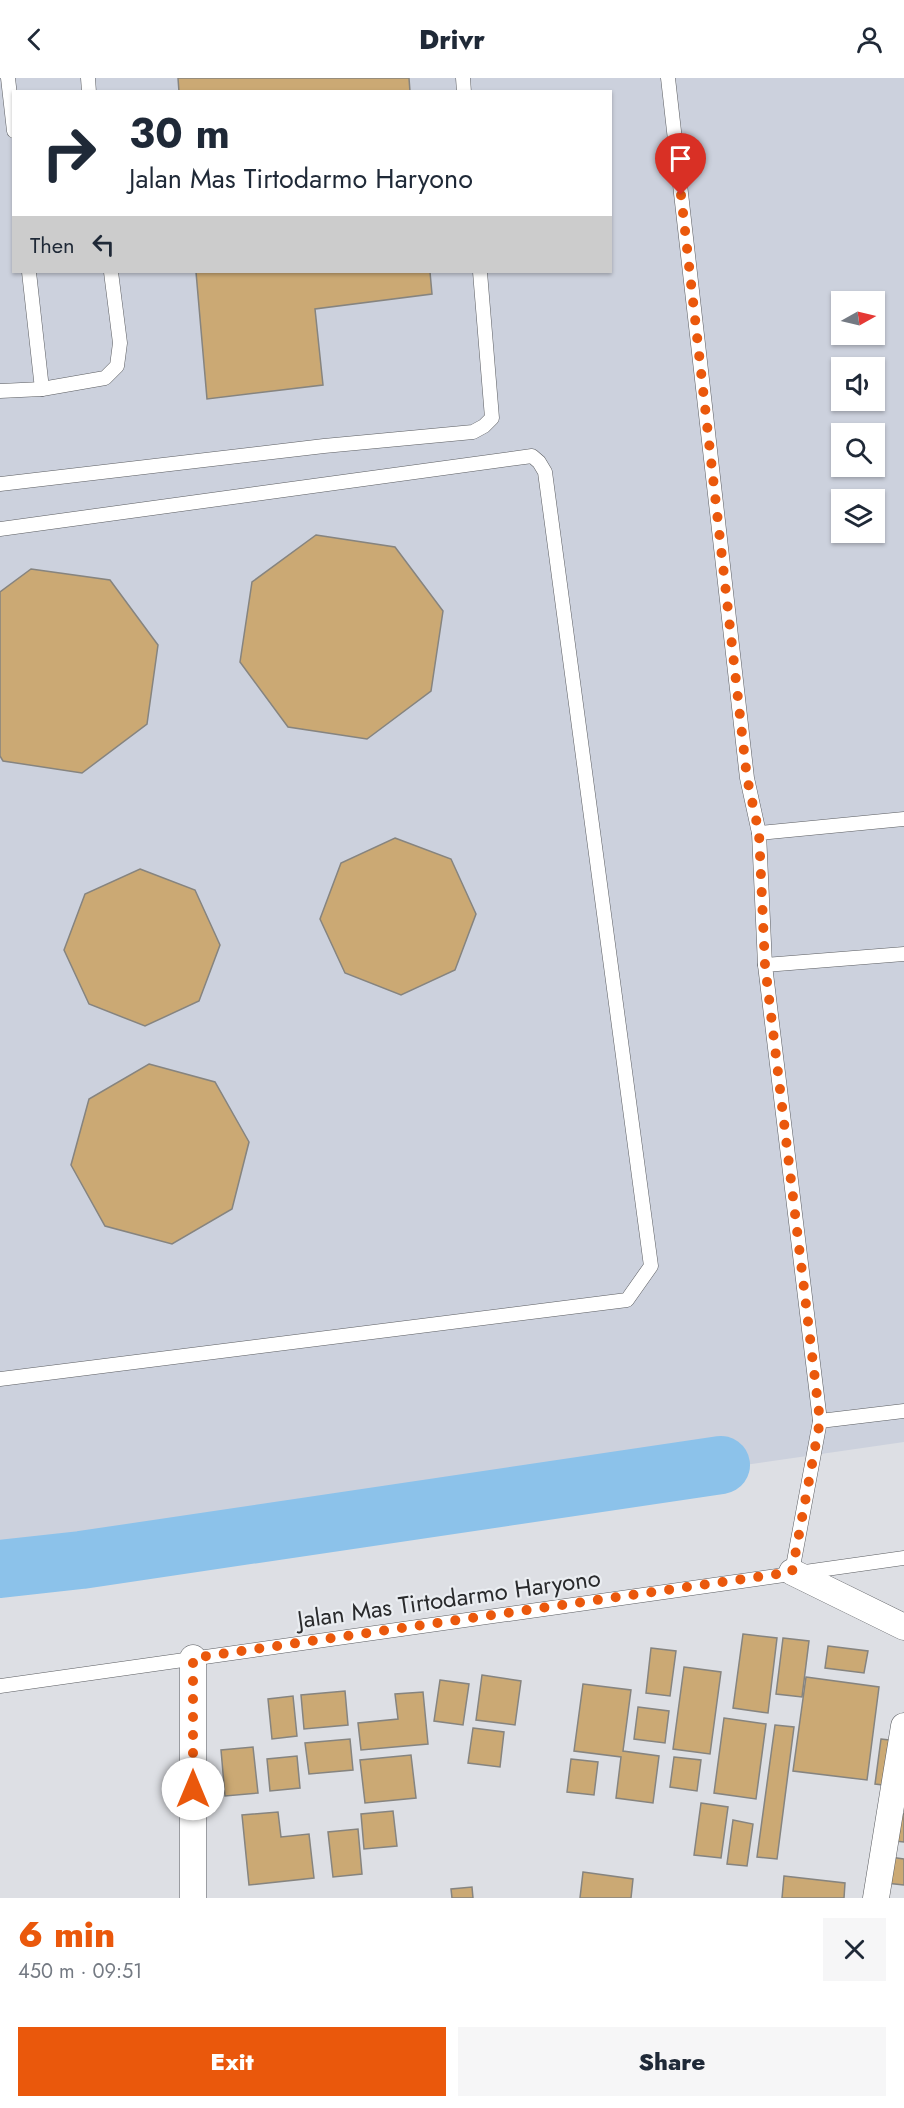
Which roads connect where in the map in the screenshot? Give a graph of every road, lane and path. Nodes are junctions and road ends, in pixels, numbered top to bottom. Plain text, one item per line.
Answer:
1 (8, 78) edge
2 (668, 78) edge
3 (12, 113) edge
4 (29, 273) edge
5 (111, 273) edge
6 (480, 273) edge
7 (42, 389) junction
8 (0, 391) edge
9 (0, 484) edge
10 (0, 529) edge
11 (904, 819) edge
12 (759, 833) junction
13 (904, 954) edge
14 (765, 965) junction
15 (0, 1379) edge
16 (904, 1411) edge
17 (820, 1421) junction
18 (904, 1558) edge
19 (792, 1572) junction
20 (904, 1627) edge
21 (193, 1658) junction
22 (0, 1686) edge
23 (904, 1726) edge
24 (193, 1898) edge
25 (876, 1898) edge

1 - 3 lane
2 - 12 lane
4 - 7 lane
5 - 7 lane
6 - 9 lane
7 - 8 lane
10 - 15 lane
11 - 12 lane
12 - 14 lane
13 - 14 lane
14 - 17 lane
16 - 17 lane
17 - 19 lane
18 - 19 lane, Jalan Mas Tirtodarmo Haryono
19 - 20 street
19 - 21 lane, Jalan Mas Tirtodarmo Haryono
21 - 22 lane, Jalan Mas Tirtodarmo Haryono
21 - 24 street
23 - 25 street

